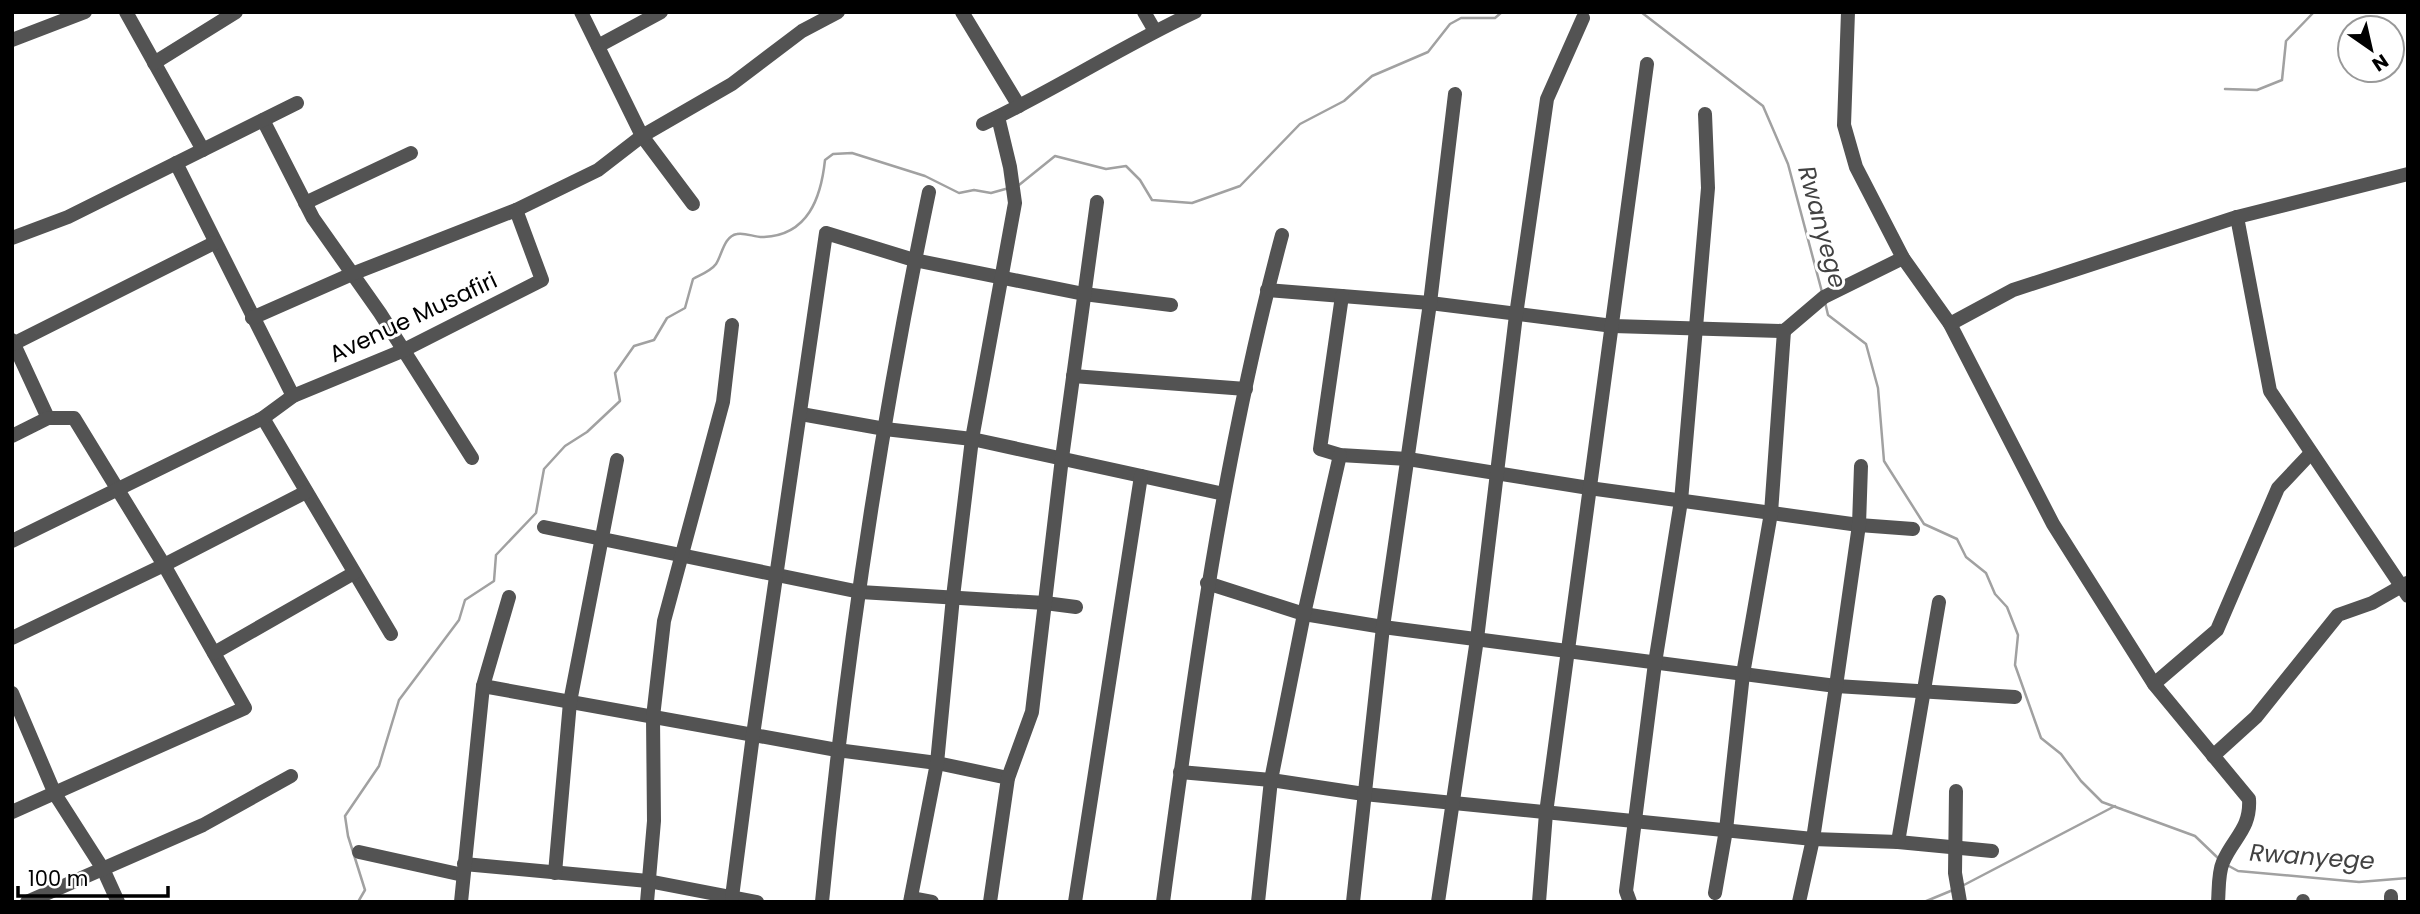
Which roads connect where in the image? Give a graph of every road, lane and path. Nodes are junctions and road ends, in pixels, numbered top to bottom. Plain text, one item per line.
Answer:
1 (85, 12) edge
2 (126, 12) edge
3 (236, 12) edge
4 (581, 12) edge
5 (661, 12) edge
6 (838, 12) edge
7 (962, 12) edge
8 (1144, 12) edge
9 (1195, 12) edge
10 (1848, 12) edge
11 (1583, 18) dead end
12 (1155, 31) junction
13 (12, 40) edge
14 (598, 46) junction
15 (154, 63) junction
16 (1647, 64) dead end
17 (1454, 94) dead end
18 (297, 103) dead end
19 (1019, 106) junction
20 (1705, 114) dead end
21 (998, 117) junction
22 (263, 120) junction
23 (983, 124) dead end
24 (642, 136) junction
25 (203, 150) junction
26 (411, 153) dead end
27 (176, 163) junction
28 (2408, 174) edge
29 (929, 192) dead end
30 (1097, 202) dead end
31 (305, 203) junction
32 (693, 204) dead end
33 (516, 210) junction
34 (2237, 217) junction
35 (1282, 236) dead end
36 (12, 237) edge
37 (214, 243) junction
38 (1903, 258) junction
39 (914, 260) junction
40 (352, 274) junction
41 (1001, 278) junction
42 (1267, 290) junction
43 (1084, 294) junction
44 (1342, 296) junction
45 (1430, 303) junction
46 (1171, 305) dead end
47 (1516, 315) junction
48 (252, 318) junction
49 (1950, 324) junction
50 (732, 325) dead end
51 (1613, 326) junction
52 (1696, 328) junction
53 (1784, 331) junction
54 (13, 342) edge
55 (402, 351) junction
56 (1073, 376) junction
57 (1246, 389) junction
58 (293, 396) junction
59 (801, 414) junction
60 (48, 418) junction
61 (263, 418) junction
62 (885, 429) junction
63 (12, 436) edge
64 (972, 439) junction
65 (2311, 453) junction
66 (1340, 455) junction
67 (472, 458) dead end
68 (1062, 458) junction
69 (617, 460) dead end
70 (1408, 460) junction
71 (1861, 467) dead end
72 (1497, 474) junction
73 (1141, 476) junction
74 (1589, 488) junction
75 (118, 490) junction
76 (306, 492) junction
77 (1224, 494) junction
78 (1681, 501) junction
79 (1771, 513) junction
80 (1859, 526) junction
81 (544, 527) dead end
82 (1913, 529) dead end
83 (601, 540) junction
84 (12, 541) edge
85 (681, 555) junction
86 (164, 565) junction
87 (354, 573) junction
88 (777, 575) junction
89 (1208, 583) junction
90 (2406, 588) edge
91 (860, 593) junction
92 (509, 597) dead end
93 (953, 597) junction
94 (1939, 602) dead end
95 (1045, 603) junction
96 (1076, 607) dead end
97 (1304, 614) junction
98 (1383, 627) junction
99 (391, 634) dead end
100 (12, 638) edge
101 (1477, 639) junction
102 (1568, 652) junction
103 (214, 653) junction
104 (1655, 663) junction
105 (1743, 674) junction
106 (2154, 684) junction
107 (483, 686) junction
108 (1836, 686) junction
109 (1924, 690) junction
110 (12, 693) edge
111 (2015, 697) dead end
112 (570, 702) junction
113 (653, 718) junction
114 (752, 735) junction
115 (837, 750) junction
116 (2213, 756) junction
117 (937, 762) junction
118 (1180, 772) junction
119 (291, 776) dead end
120 (1008, 778) junction
121 (1271, 780) junction
122 (1956, 791) dead end
123 (55, 794) junction
124 (1364, 794) junction
125 (1454, 802) junction
126 (12, 812) edge
127 (1546, 813) junction
128 (1636, 821) junction
129 (1726, 830) junction
130 (1813, 839) junction
131 (1898, 842) junction
132 (1955, 848) junction
133 (1992, 851) dead end
134 (359, 852) dead end
135 (103, 869) junction
136 (463, 870) junction
137 (555, 873) junction
138 (648, 881) junction
139 (1715, 892) dead end
140 (744, 900) edge
141 (911, 900) edge
142 (27, 902) edge
143 (118, 902) edge
144 (461, 902) edge
145 (647, 902) edge
146 (822, 902) edge
147 (932, 902) edge
148 (990, 902) edge
149 (1074, 902) edge
150 (1163, 902) edge
151 (1258, 902) edge
152 (1353, 902) edge
153 (1438, 902) edge
154 (1539, 902) edge
155 (1630, 902) edge
156 (1799, 902) edge
157 (1960, 902) edge
158 (2218, 902) edge

1 - 13 street
2 - 15 street
3 - 15 street
4 - 14 street
5 - 14 street
6 - 24 street
7 - 19 street
8 - 12 street
9 - 12 street
10 - 38 street
11 - 47 street
12 - 19 street
14 - 24 street
15 - 25 street
16 - 51 street
17 - 45 street
18 - 22 street
19 - 21 street
20 - 52 street
21 - 23 street
21 - 41 street
22 - 25 street
22 - 31 street
24 - 32 street
24 - 33 street
25 - 27 street
26 - 31 street
27 - 36 street
27 - 37 street
28 - 34 street
29 - 39 street
30 - 43 street
31 - 40 street
33 - 40 street
33 - 55 street, Avenue Musafiri
34 - 49 street
34 - 65 street
35 - 42 street
37 - 48 street
37 - 54 street
38 - 49 street
38 - 53 street
39 - 41 street
39 - 59 street
39 - 62 street
40 - 48 street
40 - 55 street
41 - 43 street
41 - 64 street
42 - 44 street
42 - 57 street
43 - 46 street
43 - 56 street
44 - 45 street
44 - 66 street
45 - 47 street
45 - 70 street
47 - 51 street
47 - 72 street
48 - 58 street
49 - 106 street
50 - 85 street
51 - 52 street
51 - 74 street
52 - 53 street
52 - 78 street
53 - 79 street
54 - 60 street
55 - 58 street, Avenue Musafiri
55 - 67 street
56 - 57 street
56 - 68 street
57 - 77 street
58 - 61 street, Avenue Musafiri
59 - 62 street
59 - 88 street
60 - 63 street
60 - 75 street
61 - 75 street, Avenue Musafiri
61 - 76 street
62 - 64 street
62 - 91 street
64 - 68 street
64 - 93 street
65 - 90 street
65 - 106 street
66 - 70 street
66 - 97 street
68 - 73 street
68 - 95 street
69 - 83 street
70 - 72 street
70 - 98 street
71 - 80 street
72 - 74 street
72 - 101 street
73 - 77 street
73 - 149 street
74 - 78 street
74 - 102 street
75 - 84 street, Avenue Musafiri
75 - 86 street
76 - 86 street
76 - 87 street
77 - 89 street
78 - 79 street
78 - 104 street
79 - 80 street
79 - 105 street
80 - 82 street
80 - 108 street
81 - 83 street
83 - 85 street
83 - 112 street
85 - 88 street
85 - 113 street
86 - 100 street
86 - 103 street
87 - 99 street
87 - 103 street
88 - 91 street
88 - 114 street
89 - 97 street
89 - 118 street
90 - 116 street
91 - 93 street
91 - 115 street
92 - 107 street
93 - 95 street
93 - 117 street
94 - 109 street
95 - 96 street
95 - 120 street
97 - 98 street
97 - 121 street
98 - 101 street
98 - 124 street
101 - 102 street
101 - 125 street
102 - 104 street
102 - 127 street
103 - 123 street
104 - 105 street
104 - 128 street
105 - 108 street
105 - 129 street
106 - 116 street
107 - 112 street
107 - 136 street
108 - 109 street
108 - 130 street
109 - 111 street
109 - 131 street
110 - 123 street
112 - 113 street
112 - 137 street
113 - 114 street
113 - 138 street
114 - 115 street
114 - 140 street
115 - 117 street
115 - 146 street
116 - 158 street
117 - 120 street
117 - 141 street
118 - 121 street
118 - 150 street
119 - 135 street
120 - 148 street
121 - 124 street
121 - 151 street
122 - 132 street
123 - 126 street
123 - 135 street
124 - 125 street
124 - 152 street
125 - 127 street
125 - 153 street
127 - 128 street
127 - 154 street
128 - 129 street
128 - 155 street
129 - 130 street
129 - 139 street
130 - 131 street
130 - 156 street
131 - 132 street
132 - 133 street
132 - 157 street
134 - 136 street
135 - 142 street
135 - 143 street
136 - 137 street
136 - 144 street
137 - 138 street
138 - 140 street
138 - 145 street
141 - 147 street

